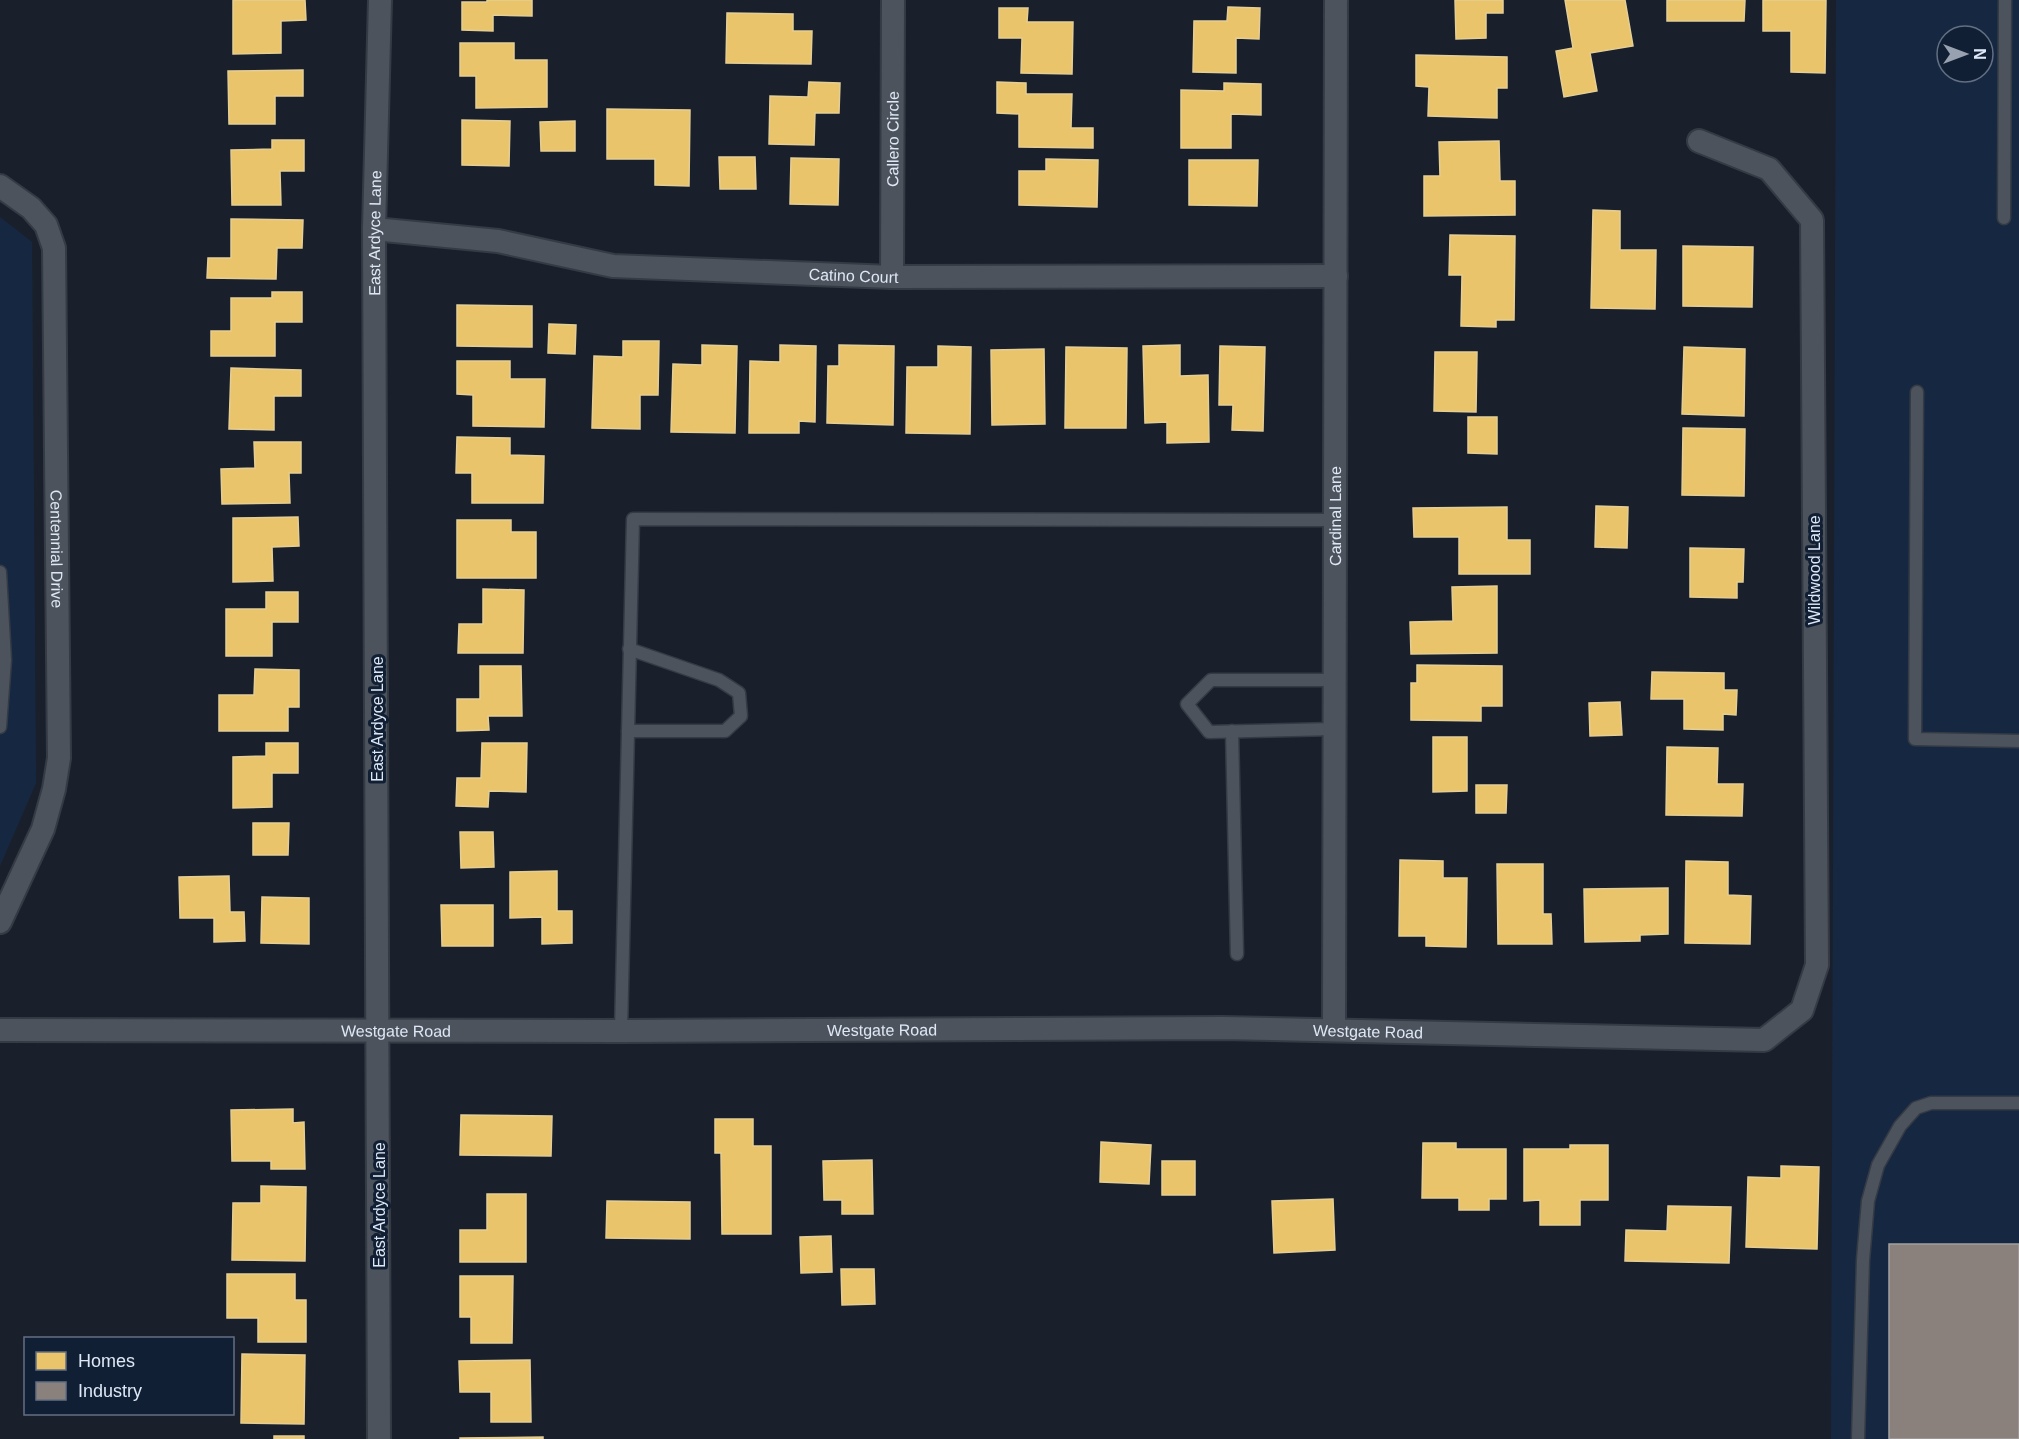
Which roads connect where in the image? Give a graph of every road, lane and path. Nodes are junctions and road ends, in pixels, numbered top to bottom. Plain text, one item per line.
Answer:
1 (380, 0) edge
2 (893, 0) edge
3 (1336, 0) edge
4 (2005, 0) edge
5 (1699, 141) dead end
6 (0, 186) edge
7 (2004, 218) dead end
8 (374, 229) junction
9 (1336, 276) junction
10 (892, 277) junction
11 (1917, 392) dead end
12 (1335, 520) junction
13 (0, 572) edge
14 (629, 649) junction
15 (1335, 680) junction
16 (0, 727) edge
17 (1335, 729) junction
18 (628, 731) junction
19 (1232, 731) junction
20 (2019, 741) edge
21 (0, 922) edge
22 (1237, 954) dead end
23 (0, 1030) edge
24 (1334, 1030) junction
25 (621, 1031) junction
26 (378, 1032) junction
27 (1764, 1040) joint
28 (2019, 1103) edge
29 (379, 1439) edge
30 (1858, 1439) edge

1 - 8 street, East Ardyce Lane
2 - 10 street, Callero Circle
3 - 9 street, Cardinal Lane
4 - 7 lane
5 - 27 street, Wildwood Lane
6 - 21 street, Centennial Drive
8 - 10 street, Catino Court
8 - 26 street, East Ardyce Lane
9 - 10 street, Catino Court
9 - 12 street, Cardinal Lane
11 - 20 lane
12 - 14 lane
12 - 15 street, Cardinal Lane
13 - 16 lane
14 - 18 lane
14 - 18 lane
15 - 17 street, Cardinal Lane
15 - 19 lane
17 - 19 lane
17 - 24 street, Cardinal Lane
18 - 25 lane
19 - 22 lane
23 - 26 street, Westgate Road
24 - 25 street, Westgate Road
24 - 27 street, Westgate Road
25 - 26 street, Westgate Road
26 - 29 street, East Ardyce Lane
28 - 30 lane

